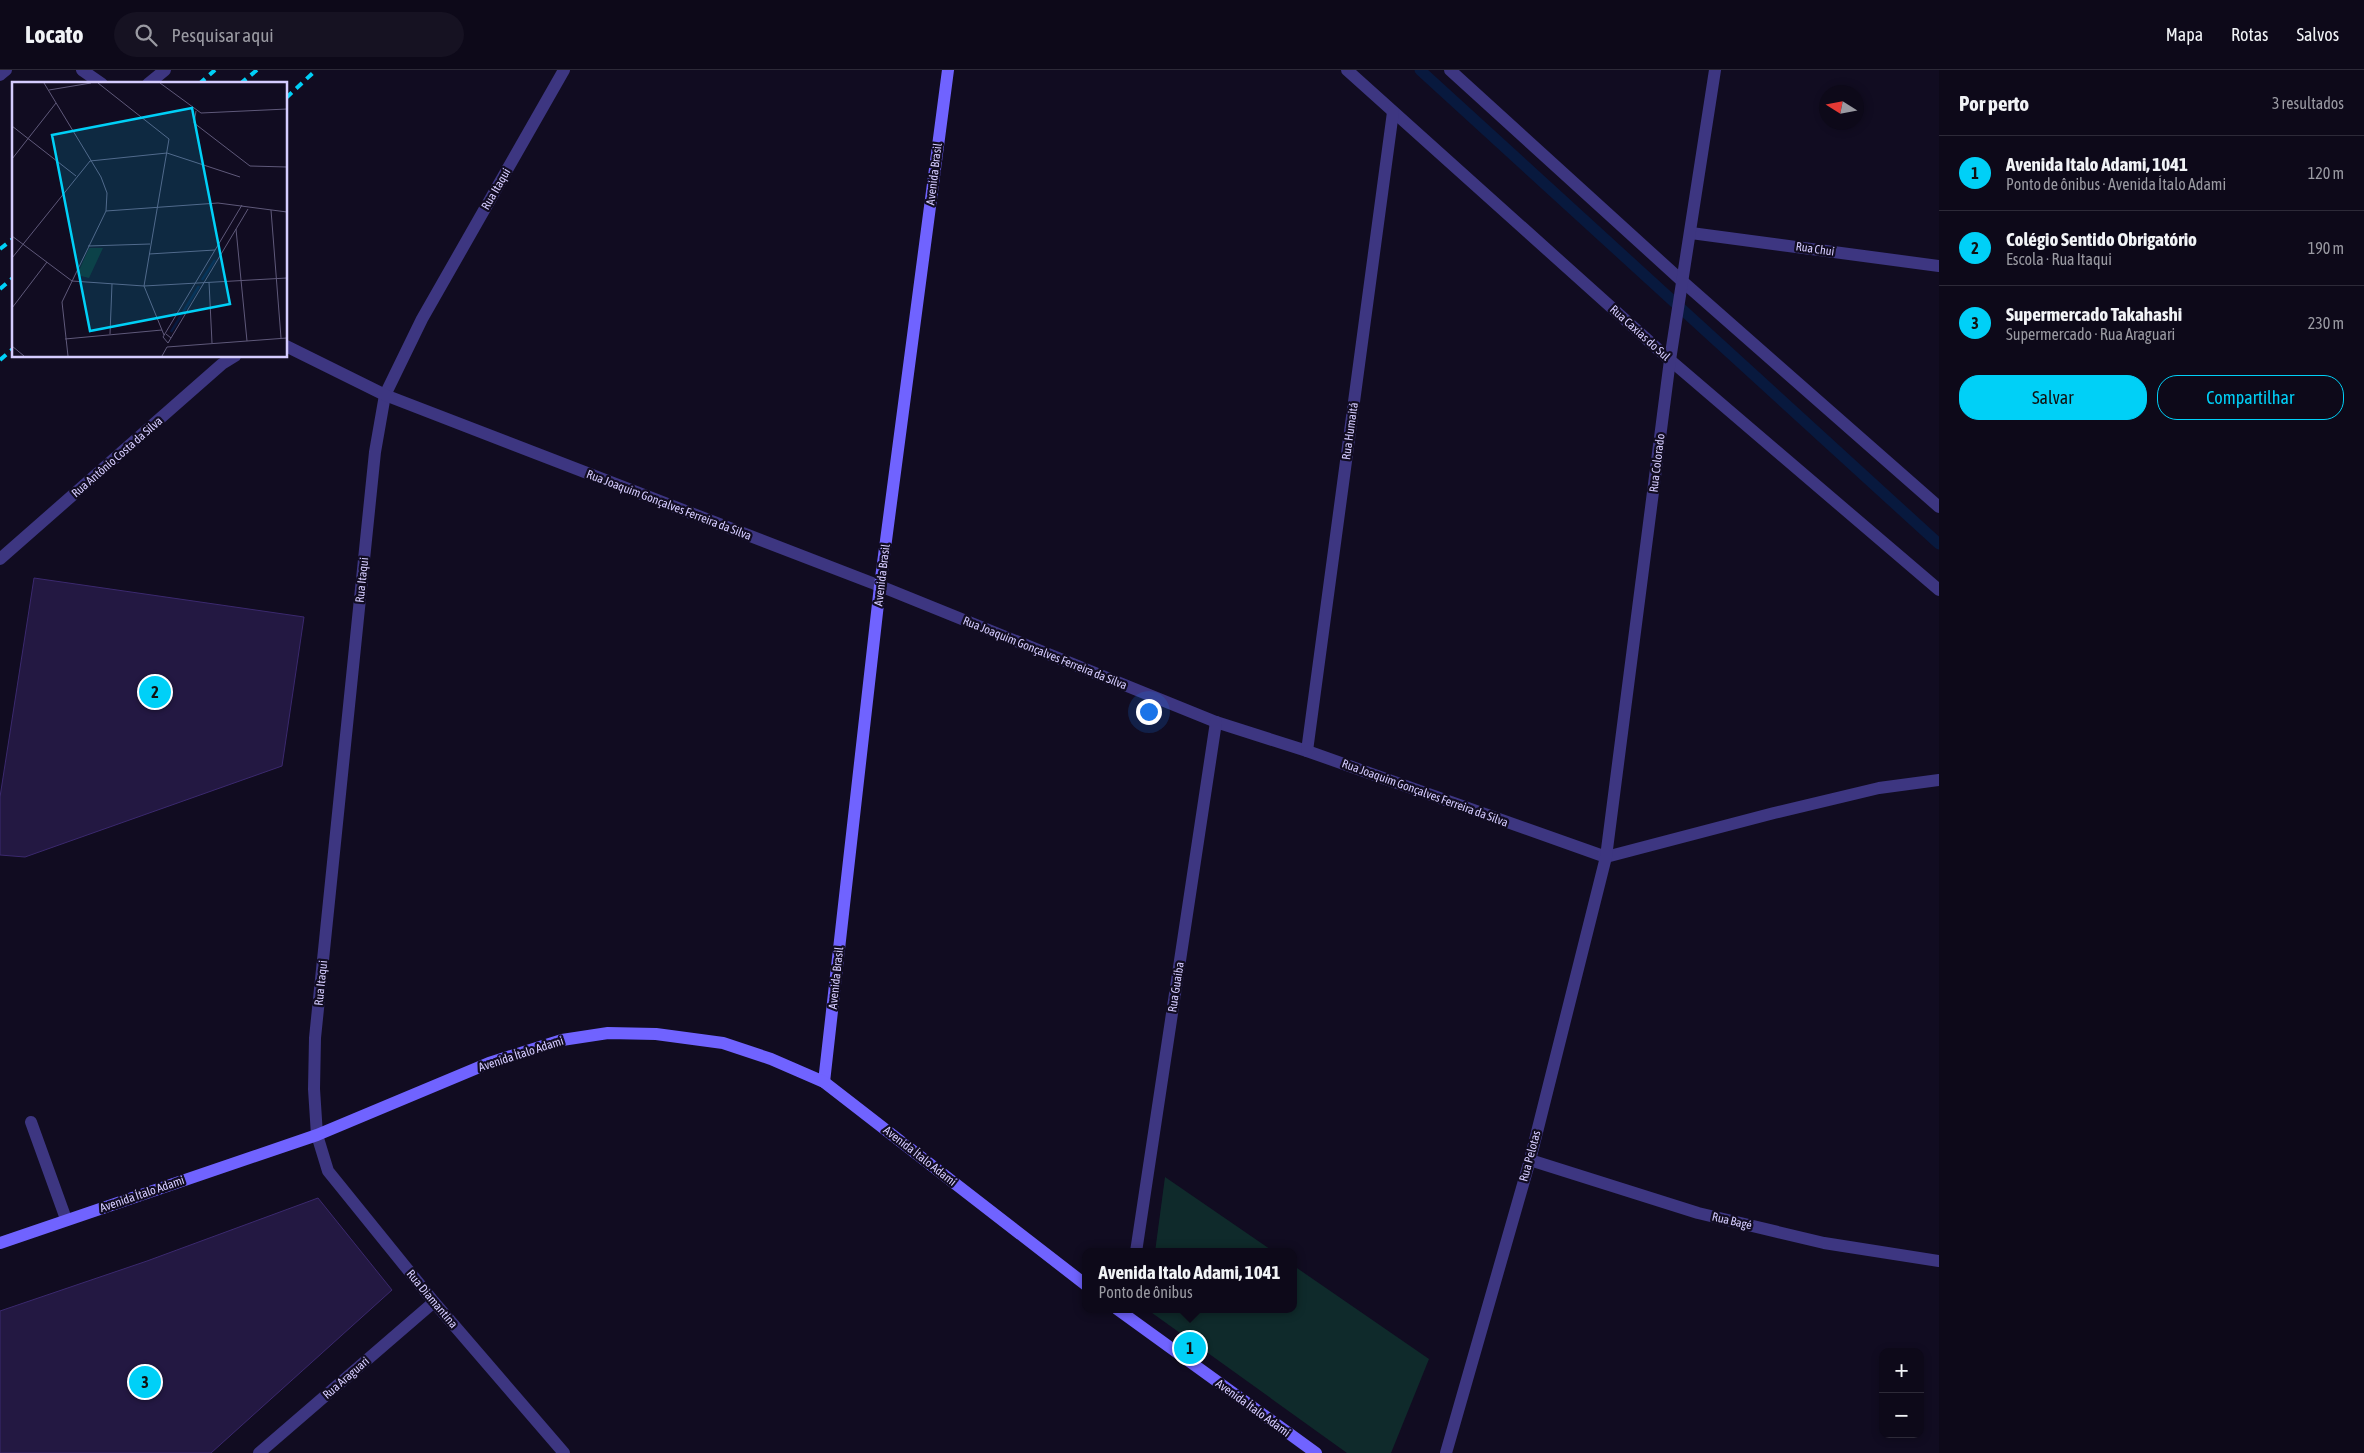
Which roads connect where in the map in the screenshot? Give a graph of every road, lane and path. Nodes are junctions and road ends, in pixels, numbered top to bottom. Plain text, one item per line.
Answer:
1 (6, 70) edge
2 (82, 70) edge
3 (165, 70) edge
4 (564, 70) edge
5 (948, 70) edge
6 (1347, 70) edge
7 (1450, 70) edge
8 (1715, 70) edge
9 (0, 75) edge
10 (99, 82) edge
11 (150, 82) edge
12 (1393, 112) junction
13 (1691, 232) junction
14 (1939, 266) edge
15 (1682, 281) junction
16 (288, 347) edge
17 (1671, 356) junction
18 (232, 358) edge
19 (385, 395) junction
20 (1939, 507) edge
21 (0, 559) edge
22 (880, 586) junction
23 (1939, 590) edge
24 (1216, 722) junction
25 (1307, 750) junction
26 (1939, 780) edge
27 (1606, 857) junction
28 (824, 1082) junction
29 (31, 1122) dead end
30 (317, 1135) junction
31 (1530, 1160) junction
32 (66, 1220) junction
33 (0, 1243) edge
34 (1137, 1248) edge
35 (1939, 1261) edge
36 (1082, 1282) edge
37 (434, 1302) junction
38 (1125, 1313) edge
39 (259, 1453) edge
40 (564, 1453) edge
41 (1316, 1453) edge
42 (1446, 1453) edge

1 - 9 street
2 - 10 street
3 - 11 street
4 - 19 street, Rua Itaqui
5 - 22 main road, Avenida Brasil
6 - 12 street, Rua Caxias do Sul
7 - 15 street
8 - 13 street, Rua Colorado
12 - 17 street, Rua Caxias do Sul
12 - 25 street, Rua Humaitá
13 - 14 street, Rua Chuí
13 - 15 street, Rua Colorado
15 - 17 street, Rua Colorado
15 - 20 street
16 - 19 street, Rua Joaquim Gonçalves Ferreira da Silva
17 - 23 street, Rua Caxias do Sul
17 - 27 street, Rua Colorado
18 - 21 street, Rua Antônio Costa da Silva
19 - 22 street, Rua Joaquim Gonçalves Ferreira da Silva
19 - 30 street, Rua Itaqui
22 - 24 street, Rua Joaquim Gonçalves Ferreira da Silva
22 - 28 main road, Avenida Brasil
24 - 25 street, Rua Joaquim Gonçalves Ferreira da Silva
24 - 34 street, Rua Guaíba
25 - 27 street, Rua Joaquim Gonçalves Ferreira da Silva
26 - 27 street
27 - 31 street, Rua Pelotas
28 - 30 main road, Avenida Ítalo Adami
28 - 36 main road, Avenida Ítalo Adami
29 - 32 street
30 - 32 main road, Avenida Ítalo Adami
30 - 37 street, Rua Diamantina
31 - 35 street, Rua Bagé
31 - 42 street, Rua Pelotas
32 - 33 main road, Avenida Ítalo Adami
37 - 39 street, Rua Araguari
37 - 40 street, Rua Diamantina
38 - 41 main road, Avenida Ítalo Adami

